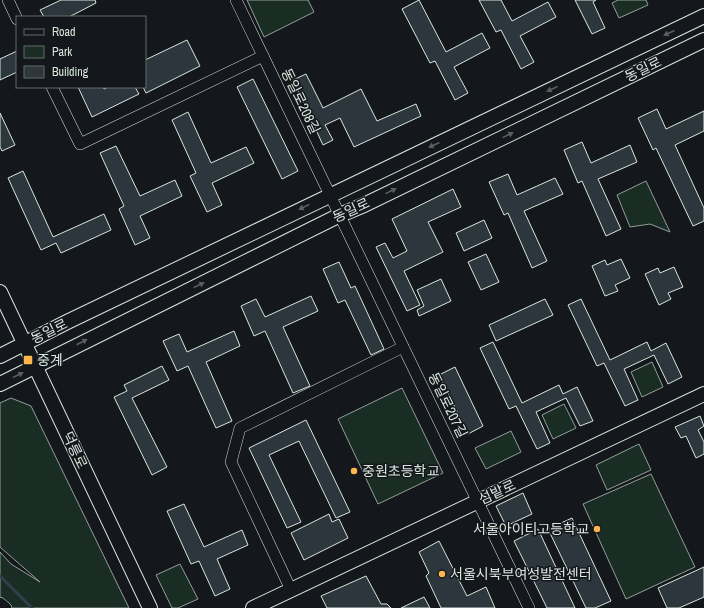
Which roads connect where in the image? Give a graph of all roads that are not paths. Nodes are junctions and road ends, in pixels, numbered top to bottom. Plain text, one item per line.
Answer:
1 (4, 0) edge
2 (8, 0) edge
3 (236, 0) edge
4 (0, 2) edge
5 (704, 16) edge
6 (16, 17) edge
7 (704, 40) edge
8 (263, 56) junction
9 (52, 88) edge
10 (330, 194) junction
11 (340, 215) junction
12 (0, 292) edge
13 (24, 343) junction
14 (403, 347) junction
15 (0, 356) edge
16 (35, 367) junction
17 (0, 384) edge
18 (704, 394) edge
19 (478, 502) junction
20 (291, 590) junction
21 (0, 602) edge
22 (6, 608) edge
23 (150, 608) edge
24 (254, 608) edge
25 (529, 608) edge

1 - 4 street
2 - 6 street
3 - 8 street, 동일로208길
5 -> 10 main road, 동일로
11 -> 7 main road, 동일로
8 - 9 street
8 - 10 street, 동일로208길
10 - 11 street, 동일로208길
10 -> 13 main road, 동일로
11 - 14 street, 동일로207길
16 -> 11 main road, 동일로
12 - 13 main road, 덕릉로
13 - 15 main road, 동일로
13 - 16 main road, 덕릉로
14 - 19 street, 동일로207길
14 - 20 street
17 -> 16 main road, 동일로
16 - 23 main road, 덕릉로
18 - 19 main road, 섬밭로
19 - 20 main road, 섬밭로
19 - 25 street, 동일로207길
20 - 24 main road, 섬밭로
21 - 22 street

